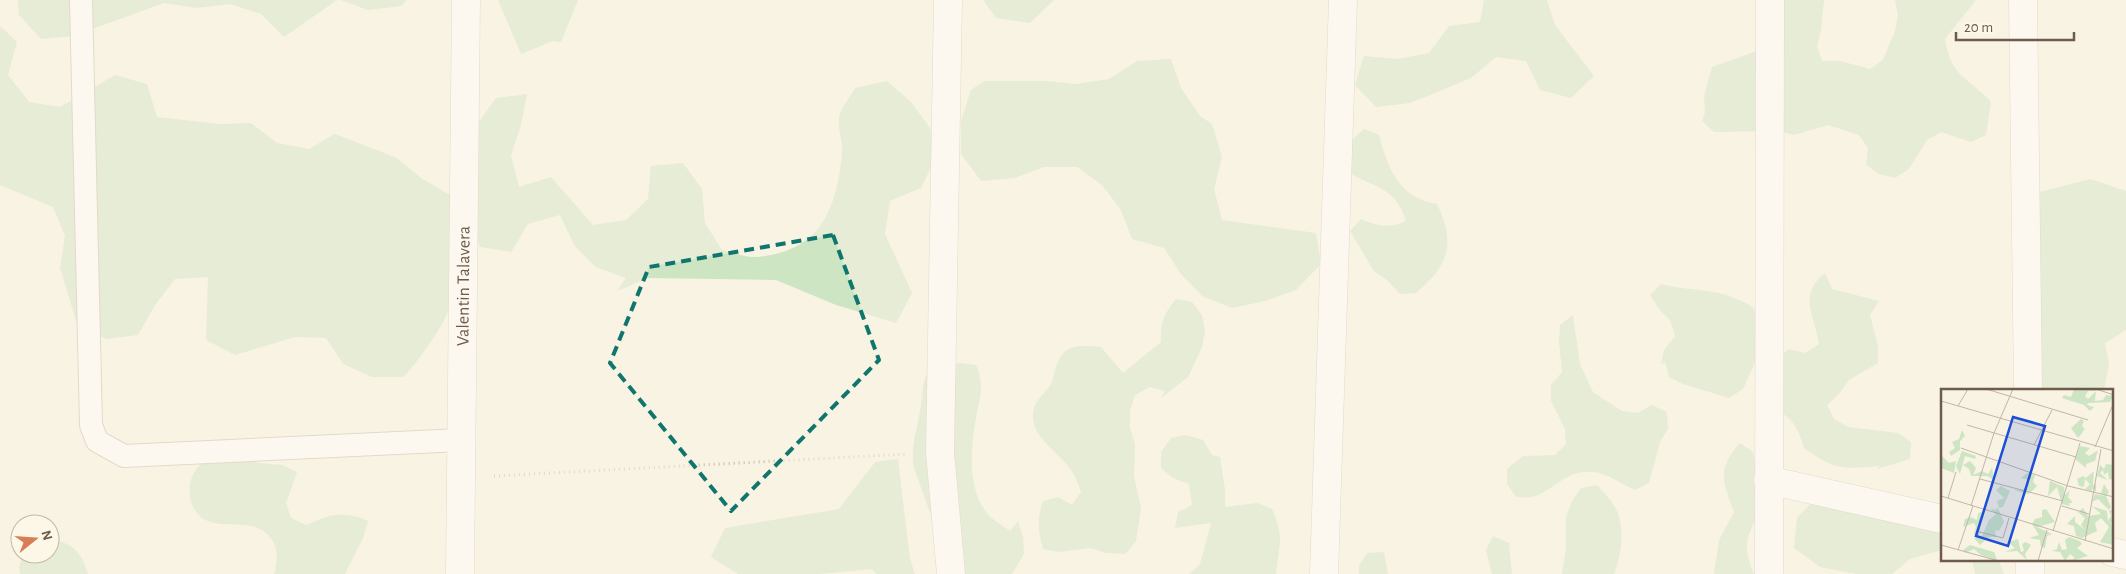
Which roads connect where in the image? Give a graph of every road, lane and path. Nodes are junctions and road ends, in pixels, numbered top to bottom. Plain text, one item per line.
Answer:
1 (80, 0) edge
2 (466, 0) edge
3 (948, 0) edge
4 (1343, 0) edge
5 (1770, 0) edge
6 (2023, 0) edge
7 (2028, 389) edge
8 (462, 440) junction
9 (940, 452) junction
10 (461, 478) junction
11 (1768, 480) junction
12 (1941, 519) edge
13 (460, 574) edge
14 (950, 574) edge
15 (1324, 574) edge
16 (1769, 574) edge

1 - 8 lane
2 - 8 street, Valentin Talavera
3 - 9 street
4 - 15 street
5 - 11 street
6 - 7 street
8 - 10 street, Valentin Talavera
9 - 10 path
9 - 14 street
10 - 13 street, Valentin Talavera
11 - 12 street
11 - 16 street

